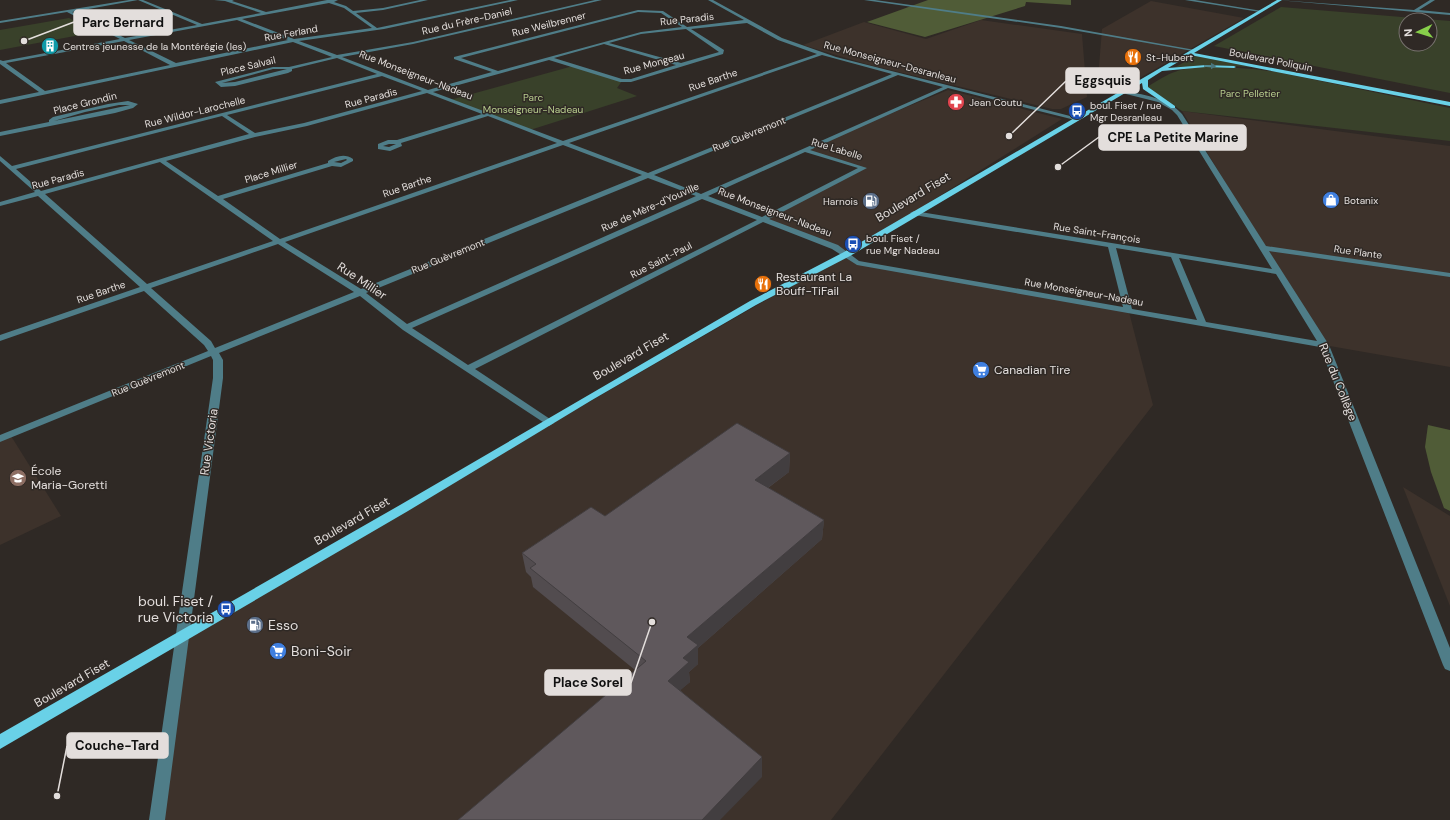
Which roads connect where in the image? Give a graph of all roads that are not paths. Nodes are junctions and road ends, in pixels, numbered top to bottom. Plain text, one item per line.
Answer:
1 (136, 0) edge
2 (140, 0) edge
3 (216, 0) edge
4 (229, 0) edge
5 (336, 0) edge
6 (426, 0) edge
7 (516, 0) edge
8 (600, 0) edge
9 (710, 0) edge
10 (866, 0) edge
11 (1187, 0) edge
12 (1279, 0) edge
13 (1433, 0) edge
14 (328, 1) edge
15 (68, 11) junction
16 (1260, 11) junction
17 (1415, 11) junction
18 (352, 12) junction
19 (266, 13) junction
20 (1450, 14) edge
21 (238, 19) junction
22 (750, 21) junction
23 (0, 22) edge
24 (201, 26) junction
25 (686, 28) junction
26 (376, 29) junction
27 (125, 40) junction
28 (294, 40) junction
29 (604, 43) junction
30 (1206, 44) junction
31 (1209, 49) dead end
32 (1191, 51) junction
33 (1216, 53) dead end
34 (821, 54) junction
35 (338, 57) junction
36 (549, 58) junction
37 (1245, 60) junction
38 (1, 62) edge
39 (175, 65) junction
40 (681, 65) junction
41 (289, 68) junction
42 (1278, 70) junction
43 (1157, 71) junction
44 (497, 72) junction
45 (383, 74) junction
46 (897, 74) junction
47 (1145, 78) junction
48 (946, 87) junction
49 (428, 91) junction
50 (1121, 92) junction
51 (44, 93) junction
52 (1450, 100) edge
53 (0, 102) edge
54 (1450, 104) edge
55 (1173, 107) junction
56 (222, 114) junction
57 (489, 114) junction
58 (1075, 118) junction
59 (52, 122) junction
60 (0, 134) edge
61 (254, 135) junction
62 (397, 142) dead end
63 (563, 143) junction
64 (804, 150) junction
65 (0, 158) edge
66 (161, 160) junction
67 (331, 164) dead end
68 (11, 168) junction
69 (864, 168) joint
70 (648, 175) junction
71 (41, 193) junction
72 (700, 195) junction
73 (217, 199) junction
74 (0, 204) edge
75 (914, 213) junction
76 (764, 220) junction
77 (278, 241) junction
78 (1112, 245) junction
79 (1263, 248) junction
80 (846, 254) junction
81 (1174, 255) junction
82 (1277, 272) junction
83 (1450, 275) edge
84 (147, 287) junction
85 (360, 292) junction
86 (1129, 312) junction
87 (1203, 324) junction
88 (406, 328) junction
89 (0, 338) edge
90 (1324, 345) junction
91 (215, 352) junction
92 (468, 369) junction
93 (549, 423) junction
94 (0, 439) edge
95 (181, 637) junction
96 (1450, 665) edge
97 (0, 742) edge
98 (157, 820) edge

1 - 15 street
2 - 24 street
3 - 4 street
4 - 19 street
5 - 14 street
6 - 18 street
7 - 26 street, Rue Ferland
8 - 35 street, Rue du Frère-Daniel
9 - 22 street, Rue Monseigneur-Desranleau
10 - 32 street, Boulevard Poliquin
11 - 16 street
12 - 16 main road, Boulevard Fiset
12 - 17 street
13 - 17 street
14 - 18 street
14 - 19 street
15 - 23 street
15 - 27 street
16 - 30 main road, Boulevard Fiset
17 - 20 street
18 - 26 street
19 - 21 street
21 - 24 street
21 - 28 street, Rue Monseigneur-Nadeau
22 - 25 street, Rue Paradis
22 - 34 street, Rue Monseigneur-Desranleau
24 - 27 street
25 - 29 street, Rue Paradis
25 - 40 street, Rue Mongeau
25 - 44 street, Rue Weilbrenner
26 - 28 street, Rue Ferland
27 - 38 street
27 - 39 street
28 - 35 street, Rue Monseigneur-Nadeau
28 - 39 street, Rue Ferland
29 - 36 street, Rue Paradis
29 - 40 street
30 - 31 main road
30 - 32 main road, Boulevard Fiset
32 - 37 main road, Boulevard Poliquin
32 - 42 main road, Boulevard Poliquin
32 - 43 main road, Boulevard Fiset
33 - 37 main road
34 - 46 street, Rue Monseigneur-Desranleau
34 - 63 street, Rue Barthe
35 - 41 street, Place Salvail
35 - 45 street, Rue Monseigneur-Nadeau
36 - 40 street, Rue Mongeau
36 - 44 street, Rue Paradis
37 - 52 main road, Boulevard Poliquin
38 - 51 street
39 - 51 street, Rue Ferland
41 - 41 street, Place Salvail
43 -> 42 main road
42 - 54 main road, Boulevard Poliquin
43 - 47 main road, Boulevard Fiset
44 - 49 street, Rue Paradis
45 - 49 street, Rue Monseigneur-Nadeau
45 - 56 street, Rue Wildor-Larochelle
46 - 48 street, Rue Monseigneur-Desranleau
46 - 70 street, Rue Guèvremont
47 - 50 main road, Boulevard Fiset
47 - 55 main road
48 - 58 street, Rue Monseigneur-Desranleau
48 - 64 street, Rue de Mère-d'Youville
49 - 57 street, Rue Monseigneur-Nadeau
49 - 61 street, Rue Paradis
50 - 55 street
50 - 58 main road, Boulevard Fiset
51 - 53 street, Rue Ferland
55 - 79 street, Rue du Collège
56 - 61 street
56 - 68 street, Rue Wildor-Larochelle
57 - 62 street
57 - 63 street, Rue Monseigneur-Nadeau
58 - 75 main road, Boulevard Fiset
59 - 59 street, Place Grondin
59 - 60 street, Place Grondin
61 - 66 street, Rue Paradis
63 - 70 street, Rue Monseigneur-Nadeau
63 - 77 street, Rue Barthe
64 - 69 street, Rue Labelle
64 - 72 street, Rue de Mère-d'Youville
65 - 68 street
66 - 71 street, Rue Paradis
66 - 73 street, Rue Millier
67 - 73 street, Place Millier
68 - 71 street
69 - 76 street, Rue Saint-Paul
70 - 72 street, Rue Monseigneur-Nadeau
70 - 85 street, Rue Guèvremont
71 - 74 street, Rue Paradis
71 - 84 street
72 - 76 street, Rue Monseigneur-Nadeau
72 - 88 street, Rue de Mère-d'Youville
73 - 77 street, Rue Millier
75 - 78 street, Rue Saint-François
75 - 80 main road, Boulevard Fiset
76 - 80 street, Rue Monseigneur-Nadeau
76 - 92 street, Rue Saint-Paul
77 - 84 street, Rue Barthe
77 - 85 street, Rue Millier
78 - 81 street, Rue Saint-François
78 - 86 street
79 - 82 street, Rue du Collège
79 - 83 street, Rue Plante
80 - 86 street, Rue Monseigneur-Nadeau
80 - 93 main road, Boulevard Fiset
81 - 82 street, Rue Saint-François
81 - 87 street
82 - 90 street, Rue du Collège
84 - 89 street, Rue Barthe
84 - 91 street
85 - 88 street, Rue Millier
85 - 91 street, Rue Guèvremont
86 - 87 street, Rue Monseigneur-Nadeau
87 - 90 street, Rue Monseigneur-Nadeau
88 - 92 street, Rue Millier
90 - 96 street, Rue du Collège
91 - 94 street, Rue Guèvremont
91 - 95 street, Rue Victoria
92 - 93 street, Rue Millier
93 - 95 main road, Boulevard Fiset
95 - 97 main road, Boulevard Fiset
95 - 98 street, Rue Victoria

